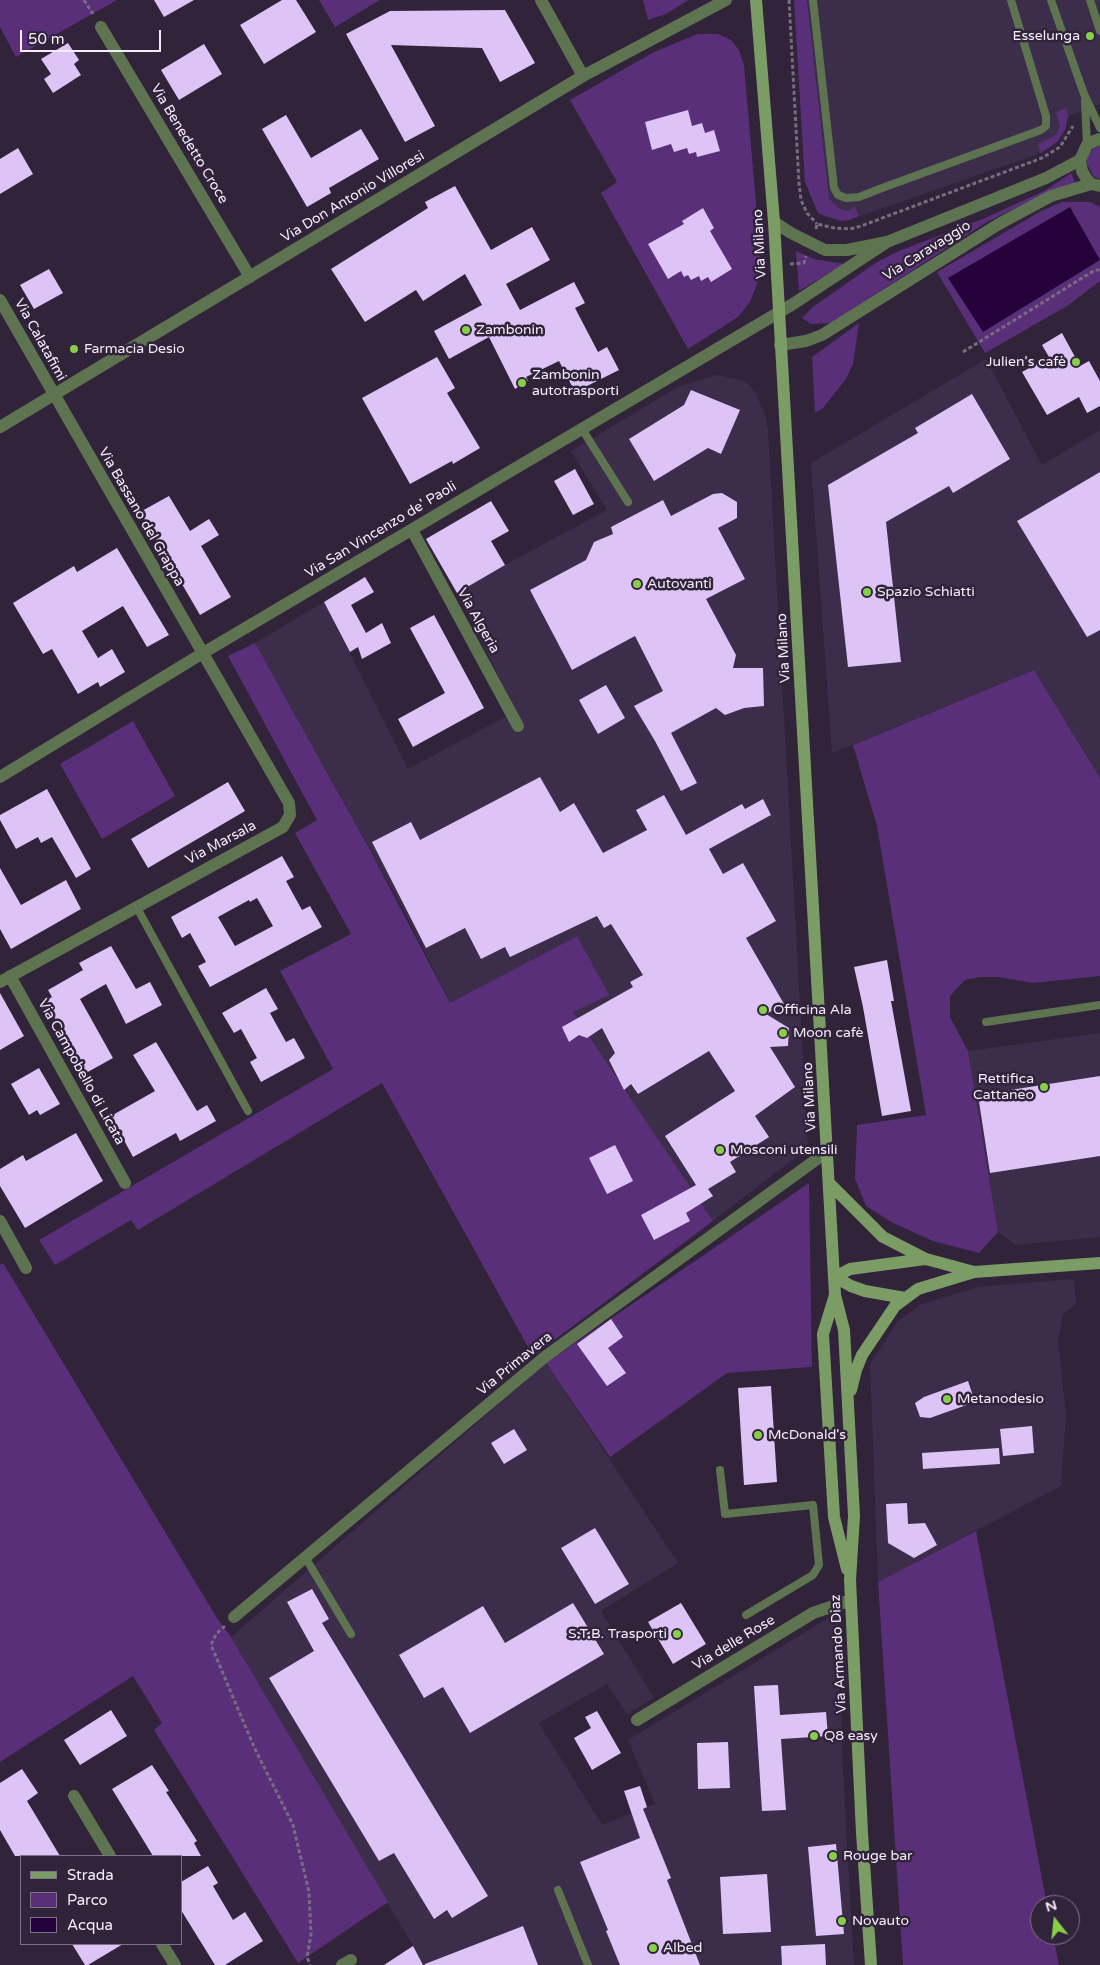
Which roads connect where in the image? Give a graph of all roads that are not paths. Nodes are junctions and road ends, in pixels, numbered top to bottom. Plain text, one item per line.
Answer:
1 (540, 0) edge
2 (726, 0) edge
3 (756, 0) edge
4 (814, 0) edge
5 (1011, 0) edge
6 (1051, 0) edge
7 (1090, 0) edge
8 (101, 27) dead end
9 (1100, 31) edge
10 (582, 76) junction
11 (1084, 94) junction
12 (1100, 128) edge
13 (1100, 139) edge
14 (1087, 146) junction
15 (1080, 160) junction
16 (1095, 185) edge
17 (774, 222) junction
18 (888, 242) junction
19 (250, 277) junction
20 (0, 300) edge
21 (779, 312) junction
22 (780, 345) junction
23 (54, 395) junction
24 (0, 428) edge
25 (582, 429) junction
26 (628, 502) dead end
27 (412, 530) junction
28 (203, 653) junction
29 (518, 726) dead end
30 (0, 777) edge
31 (136, 906) junction
32 (5, 979) edge
33 (1100, 1004) edge
34 (986, 1022) dead end
35 (248, 1111) dead end
36 (828, 1151) junction
37 (125, 1183) dead end
38 (829, 1183) junction
39 (0, 1221) edge
40 (926, 1259) junction
41 (1100, 1263) edge
42 (26, 1268) dead end
43 (974, 1272) junction
44 (835, 1277) junction
45 (835, 1295) junction
46 (905, 1298) junction
47 (848, 1404) junction
48 (720, 1470) dead end
49 (854, 1516) joint
50 (834, 1517) joint
51 (305, 1557) junction
52 (850, 1580) junction
53 (851, 1600) junction
54 (746, 1615) dead end
55 (234, 1617) road end
56 (351, 1634) dead end
57 (637, 1720) dead end
58 (74, 1796) dead end
59 (109, 1855) edge
60 (558, 1890) dead end
61 (163, 1945) edge
62 (175, 1965) edge
63 (588, 1965) edge
64 (871, 1965) edge

1 - 10 street
2 - 10 street, Via Don Antonio Villoresi
3 - 17 main road, Via Milano
4 - 5 lane
6 - 11 lane
7 - 9 lane
8 - 19 street, Via Benedetto Croce
10 - 19 street, Via Don Antonio Villoresi
11 - 12 lane
11 - 14 lane
13 - 14 street
14 - 15 street
15 - 16 street
15 - 18 street, Via Caravaggio
16 - 22 street, Via Caravaggio
17 - 18 street, Via Caravaggio
17 - 21 main road, Via Milano
18 - 21 street, Via Caravaggio
19 - 23 street, Via Don Antonio Villoresi
20 - 23 street, Via Calatafimi
21 - 22 main road, Via Milano
21 - 25 street, Via San Vincenzo de' Paoli
22 - 36 main road, Via Milano
23 - 24 street, Via Don Antonio Villoresi
23 - 28 street, Via Bassano del Grappa
25 - 26 lane
25 - 27 street, Via San Vincenzo de' Paoli
27 - 28 street, Via San Vincenzo de' Paoli
27 - 29 street, Via Algeria
28 - 30 street, Via San Vincenzo de' Paoli
28 - 31 street, Via Marsala
31 - 32 street, Via Marsala
31 - 35 lane
32 - 37 street, Via Campobello di Licata
33 - 34 lane
36 - 38 main road, Via Milano
36 - 51 street, Via Primavera
38 - 40 main road
38 - 44 main road, Via Milano
39 - 42 street
40 - 43 main road
40 - 44 main road
41 - 43 main road
43 - 46 main road
44 - 45 main road, Via Milano
44 - 46 main road
45 - 47 main road, Via Milano
45 - 50 main road, Via Milano
46 - 47 main road
47 - 49 main road, Via Milano
48 - 54 lane
49 - 52 main road, Via Armando Diaz
50 - 52 main road, Via Armando Diaz
51 - 55 street, Via Primavera
51 - 56 lane
52 - 53 main road, Via Armando Diaz
53 - 57 street, Via delle Rose
53 - 64 main road, Via Armando Diaz
58 - 59 street
60 - 63 lane
61 - 62 street

